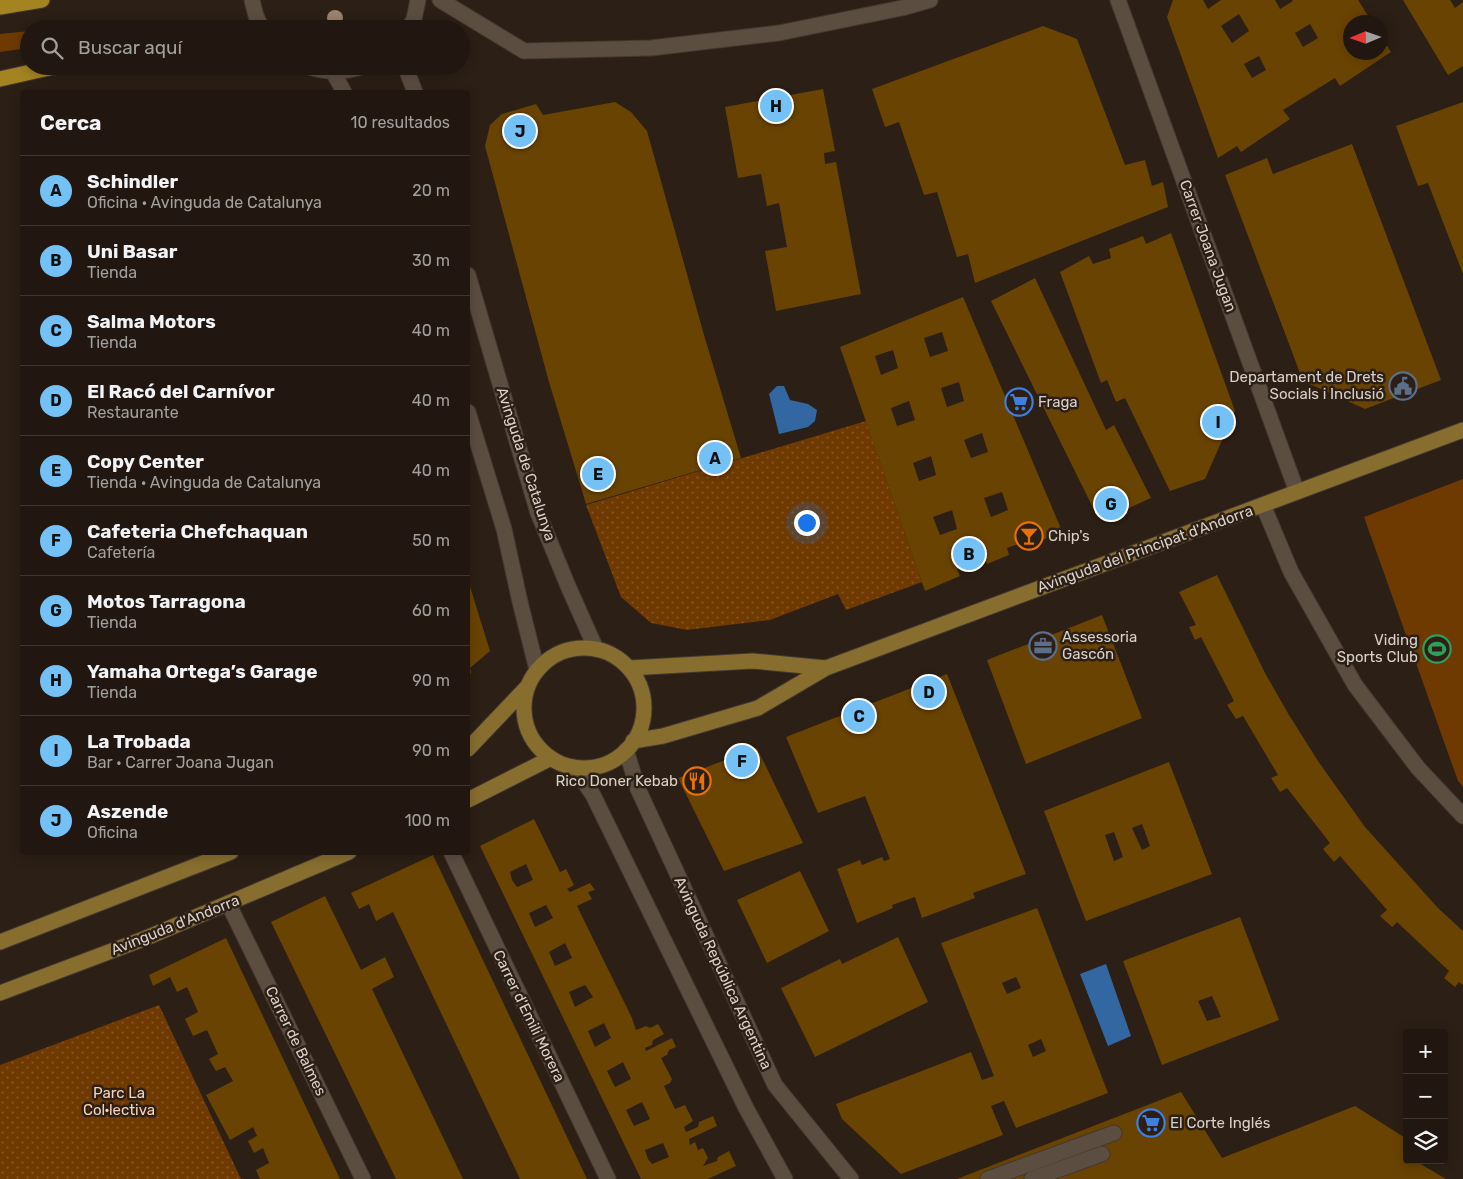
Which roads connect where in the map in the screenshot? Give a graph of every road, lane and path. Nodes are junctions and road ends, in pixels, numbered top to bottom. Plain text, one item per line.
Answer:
1 (42, 0) edge
2 (252, 0) edge
3 (418, 0) edge
4 (440, 0) edge
5 (930, 0) edge
6 (1118, 0) edge
7 (0, 7) edge
8 (258, 20) edge
9 (413, 20) edge
10 (20, 75) edge
11 (334, 75) edge
12 (408, 75) edge
13 (0, 79) edge
14 (343, 90) edge
15 (414, 90) edge
16 (470, 282) edge
17 (470, 418) edge
18 (1463, 430) edge
19 (1297, 492) junction
20 (1263, 505) junction
21 (596, 649) junction
22 (629, 668) junction
23 (826, 668) junction
24 (537, 670) junction
25 (528, 686) junction
26 (630, 746) junction
27 (470, 747) edge
28 (551, 758) junction
29 (574, 767) junction
30 (470, 799) edge
31 (1463, 816) edge
32 (223, 855) edge
33 (341, 855) edge
34 (452, 855) edge
35 (228, 903) junction
36 (0, 942) edge
37 (0, 993) edge
38 (1114, 1133) dead end
39 (1102, 1154) dead end
40 (363, 1179) edge
41 (608, 1179) edge
42 (785, 1179) edge
43 (851, 1179) edge
44 (988, 1179) edge
45 (1032, 1179) edge

1 - 7 highway
2 - 8 street
3 - 9 street
4 - 5 street
6 - 19 street, Carrer Joana Jugan
10 - 13 highway
11 - 14 street
12 - 15 street
16 - 21 street, Avinguda de Catalunya
17 - 24 street
18 - 19 main road, Avinguda del Principat d'Andorra
19 - 20 main road, Avinguda del Principat d'Andorra
20 - 23 main road, Avinguda del Principat d'Andorra
20 - 31 street
21 - 22 main road
21 - 24 main road
22 - 23 main road, Avinguda del Principat d'Andorra
22 - 26 main road
23 - 26 main road, Avinguda del Principat d'Andorra
24 - 25 main road
25 - 27 main road
25 - 28 main road
26 - 29 main road
26 - 43 street, Avinguda República Argentina
28 - 29 main road
28 - 30 main road
29 - 42 street
32 - 36 main road
33 - 35 main road, Avinguda d'Andorra
34 - 41 street, Carrer d'Emili Morera
35 - 37 main road, Avinguda d'Andorra
35 - 40 street, Carrer de Balmes
38 - 44 street
39 - 45 street

